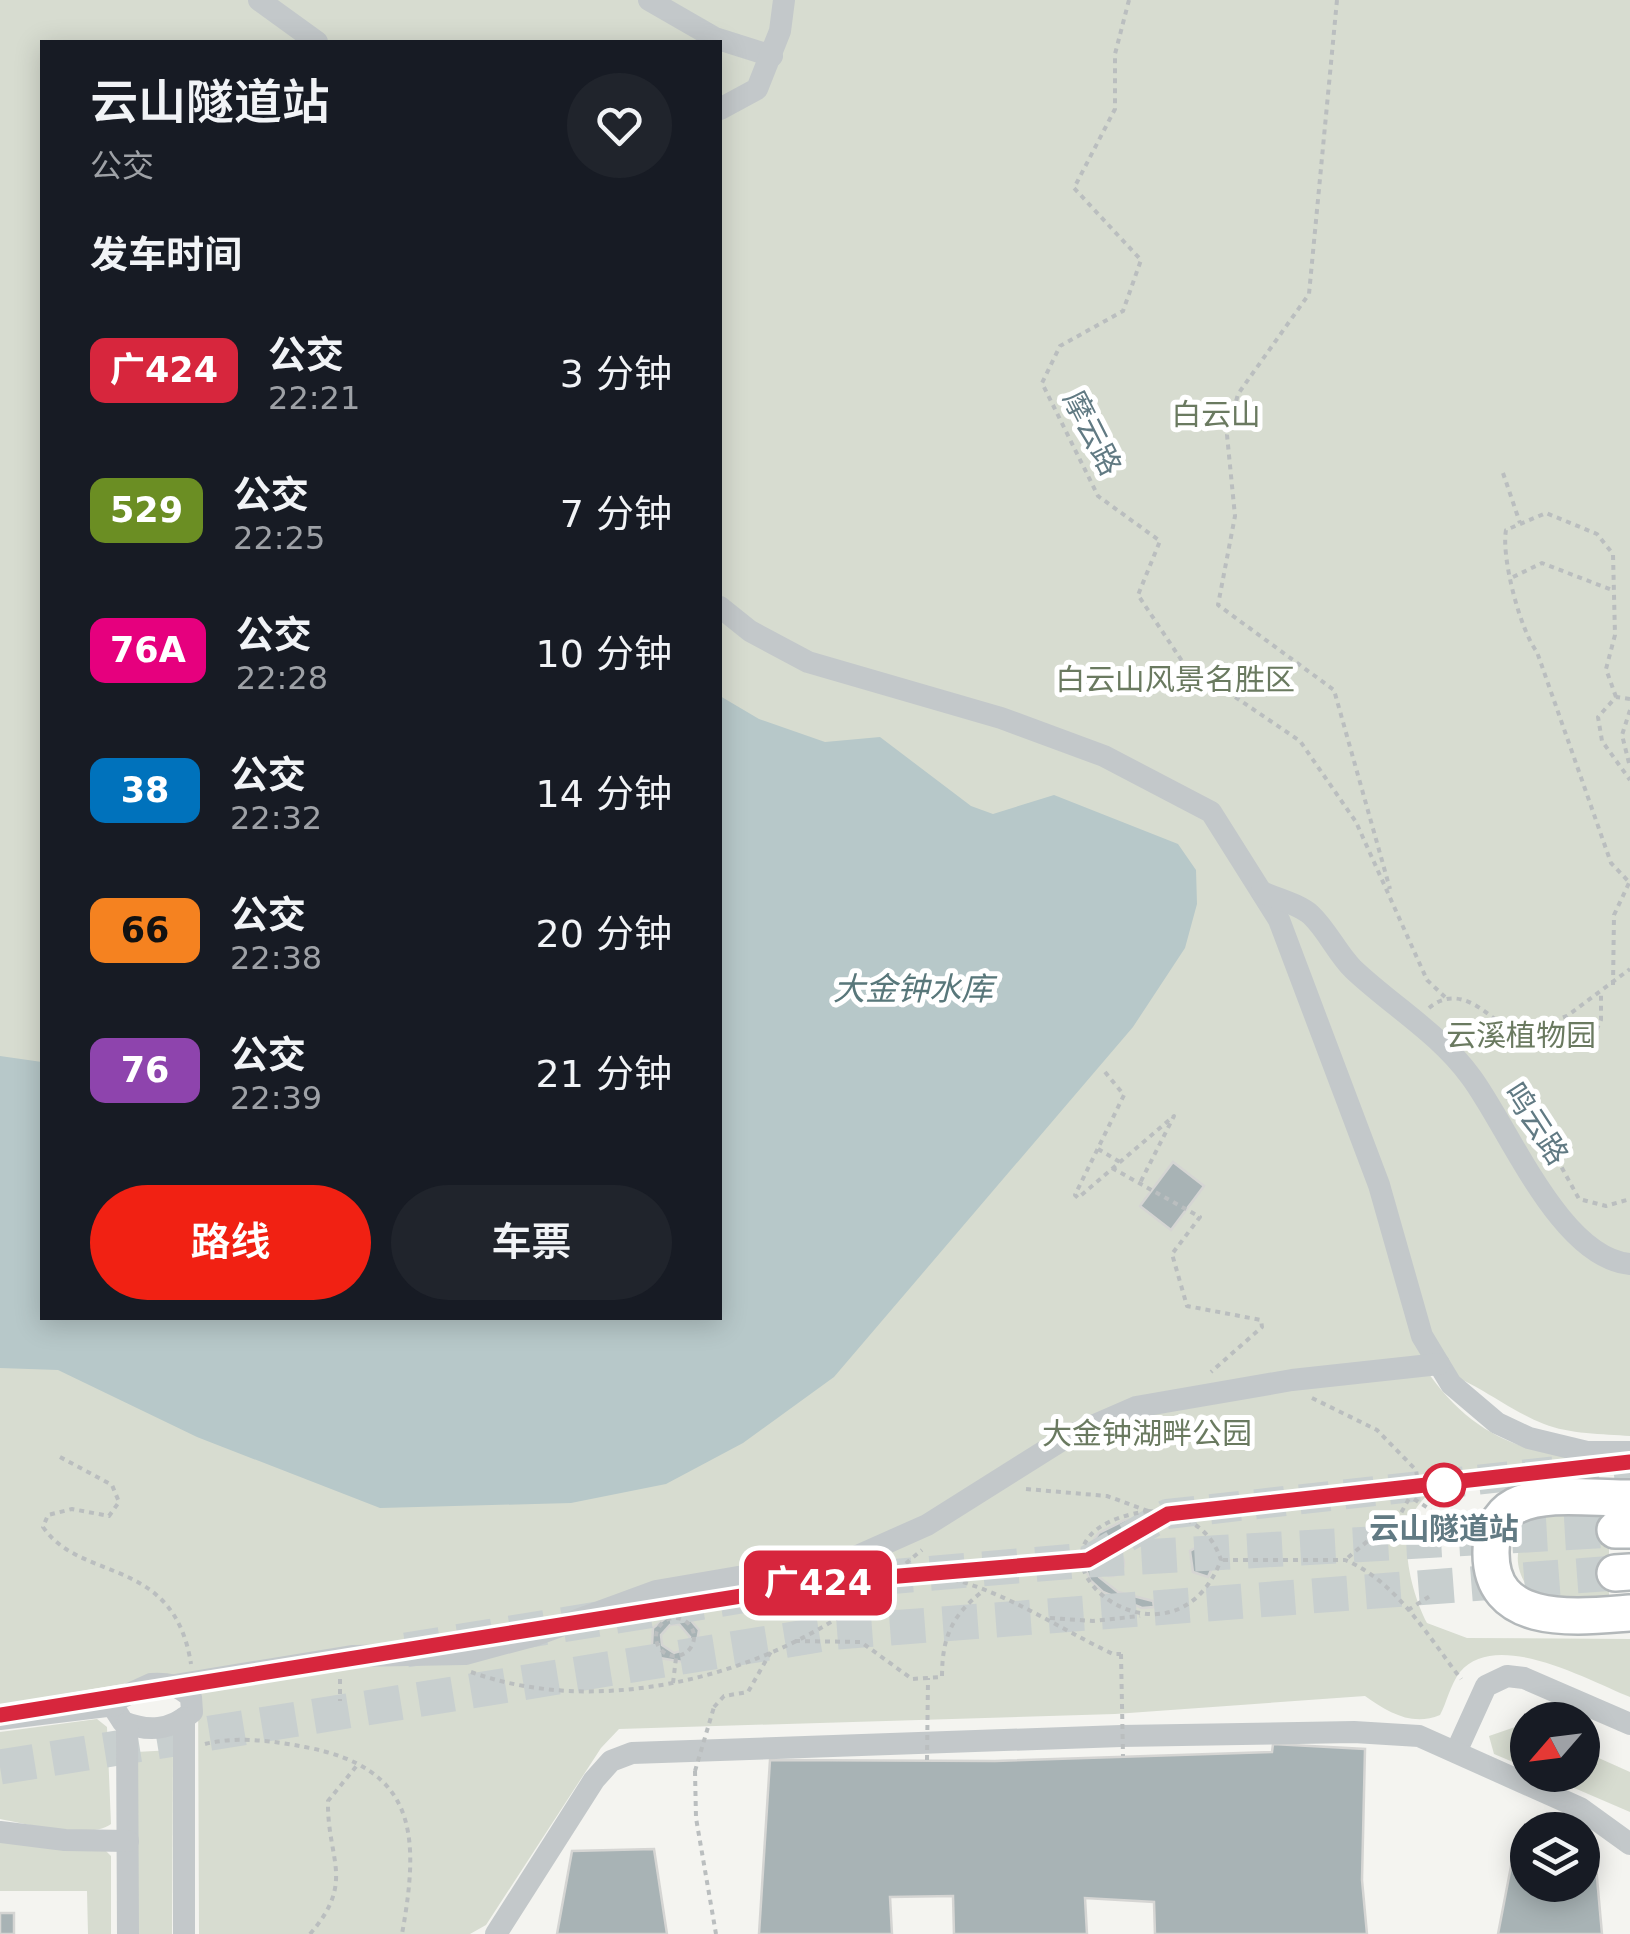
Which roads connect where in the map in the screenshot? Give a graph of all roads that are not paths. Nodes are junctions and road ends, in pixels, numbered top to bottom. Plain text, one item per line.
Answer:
1 (258, 0) edge
2 (648, 0) edge
3 (784, 0) edge
4 (314, 40) edge
5 (721, 40) edge
6 (722, 40) edge
7 (772, 56) junction
8 (722, 108) edge
9 (722, 609) edge
10 (1262, 892) junction
11 (1630, 1264) edge
12 (1438, 1364) junction
13 (1630, 1452) edge
14 (1630, 1498) edge
15 (1630, 1613) edge
16 (184, 1683) junction
17 (121, 1714) junction
18 (184, 1718) junction
19 (0, 1719) edge
20 (1630, 1724) edge
21 (1456, 1752) junction
22 (0, 1832) edge
23 (128, 1841) junction
24 (1630, 1844) edge
25 (128, 1934) edge
26 (184, 1934) edge
27 (496, 1934) edge

1 - 4 street
2 - 5 street
3 - 7 street
6 - 7 street
7 - 8 street
9 - 10 street
10 - 11 street, 鸣云路
10 - 12 street
12 - 13 street
12 - 16 street
14 - 15 highway
16 - 17 street
16 - 18 street
17 - 18 street
17 - 19 street
17 - 23 street
18 - 26 street
20 - 21 street
21 - 24 street
21 - 27 street
22 - 23 street
23 - 25 street

